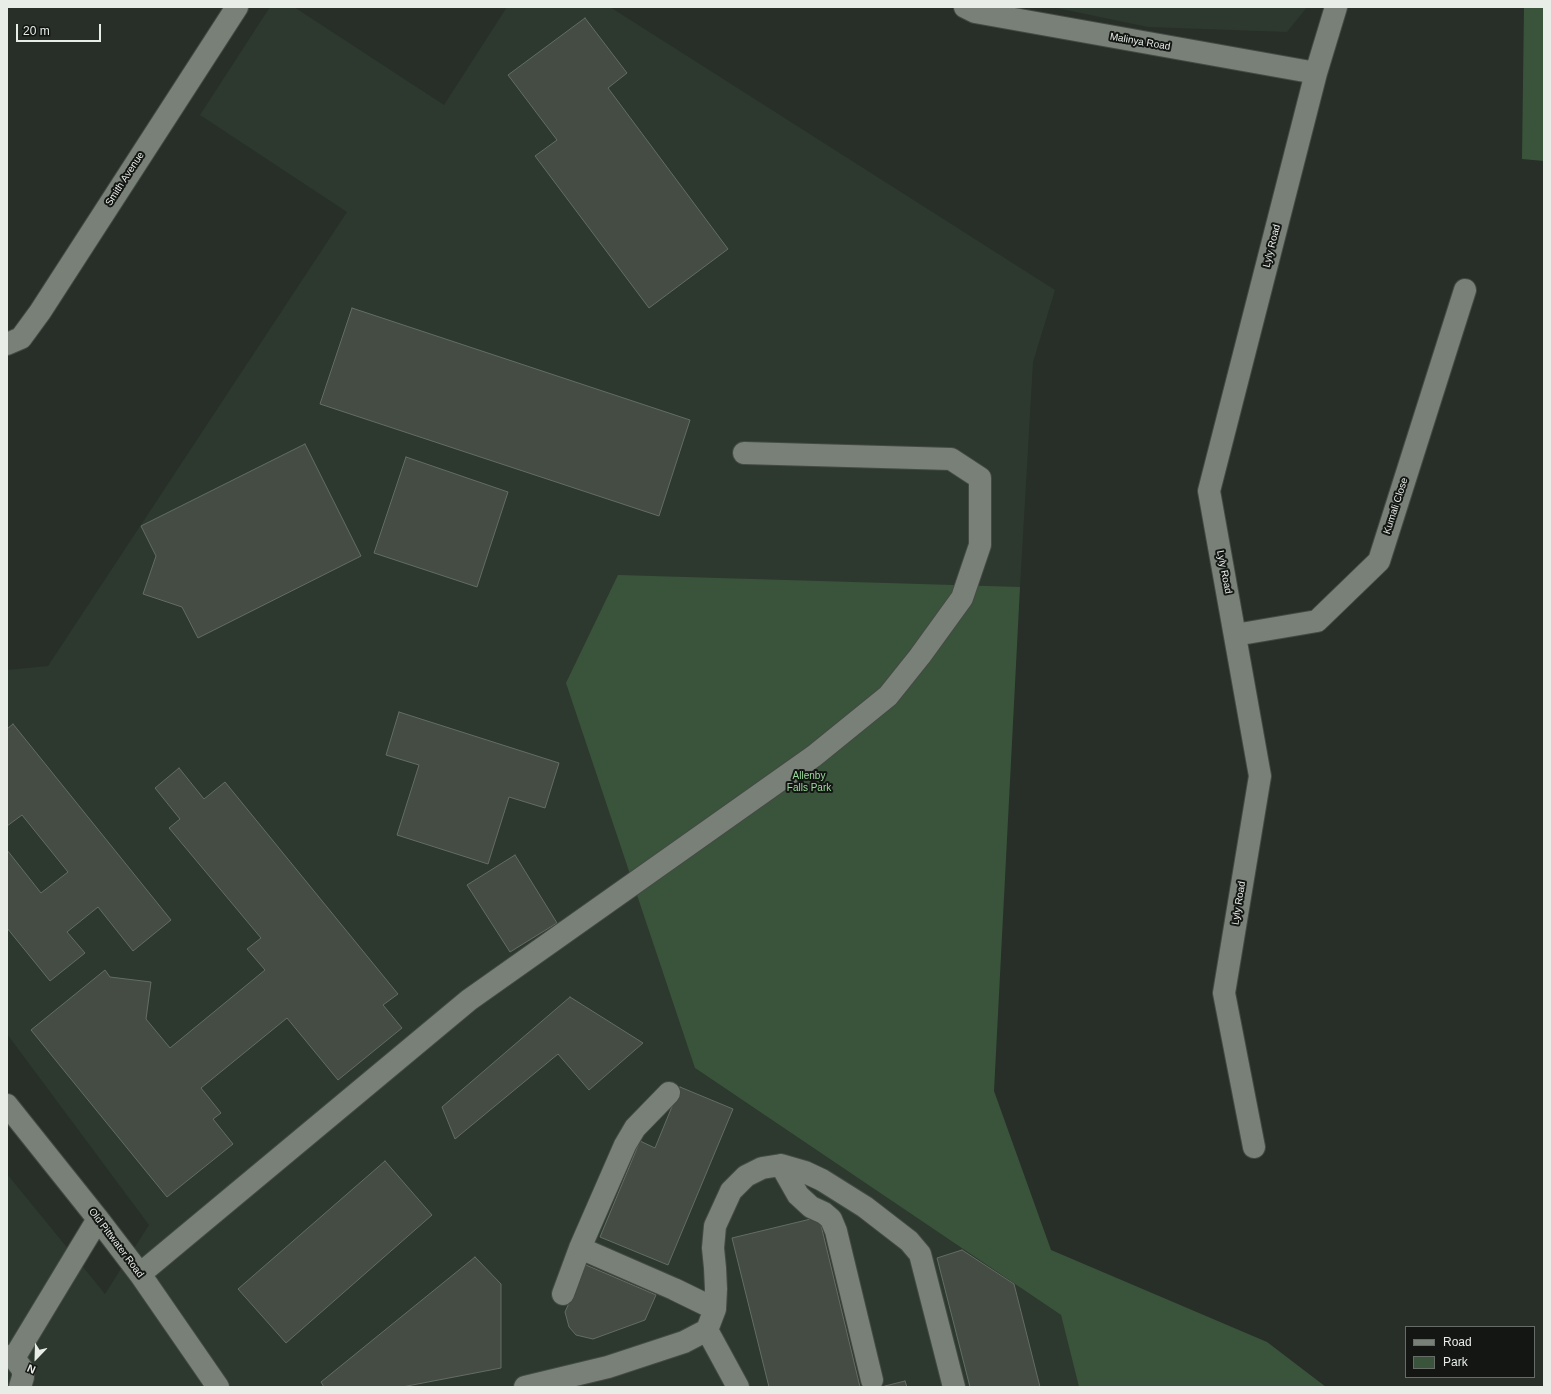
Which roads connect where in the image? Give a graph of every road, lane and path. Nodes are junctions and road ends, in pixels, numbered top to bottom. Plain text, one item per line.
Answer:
1 (237, 7) edge
2 (965, 7) edge
3 (1336, 7) edge
4 (1316, 73) junction
5 (1465, 290) dead end
6 (7, 344) edge
7 (744, 453) dead end
8 (1235, 635) junction
9 (669, 1093) dead end
10 (7, 1105) edge
11 (1254, 1147) dead end
12 (781, 1165) junction
13 (98, 1219) junction
14 (580, 1248) junction
15 (140, 1274) junction
16 (563, 1294) dead end
17 (714, 1309) junction
18 (707, 1330) junction
19 (11, 1357) edge
20 (872, 1380) dead end
21 (20, 1387) edge
22 (218, 1387) edge
23 (525, 1387) edge
24 (738, 1387) edge
25 (954, 1387) edge

1 - 6 street, Smith Avenue
2 - 4 street, Malinya Road
3 - 4 street, Lyly Road
4 - 8 street, Lyly Road
5 - 8 street, Kumali Close
7 - 15 street
8 - 11 street, Lyly Road
9 - 14 street
10 - 13 street, Old Pittwater Road
12 - 17 street
12 - 20 street
12 - 25 street
13 - 15 street, Old Pittwater Road
13 - 19 street
14 - 16 street
14 - 17 street
15 - 22 street, Old Pittwater Road
17 - 18 street
18 - 23 street
18 - 24 street
19 - 21 street

